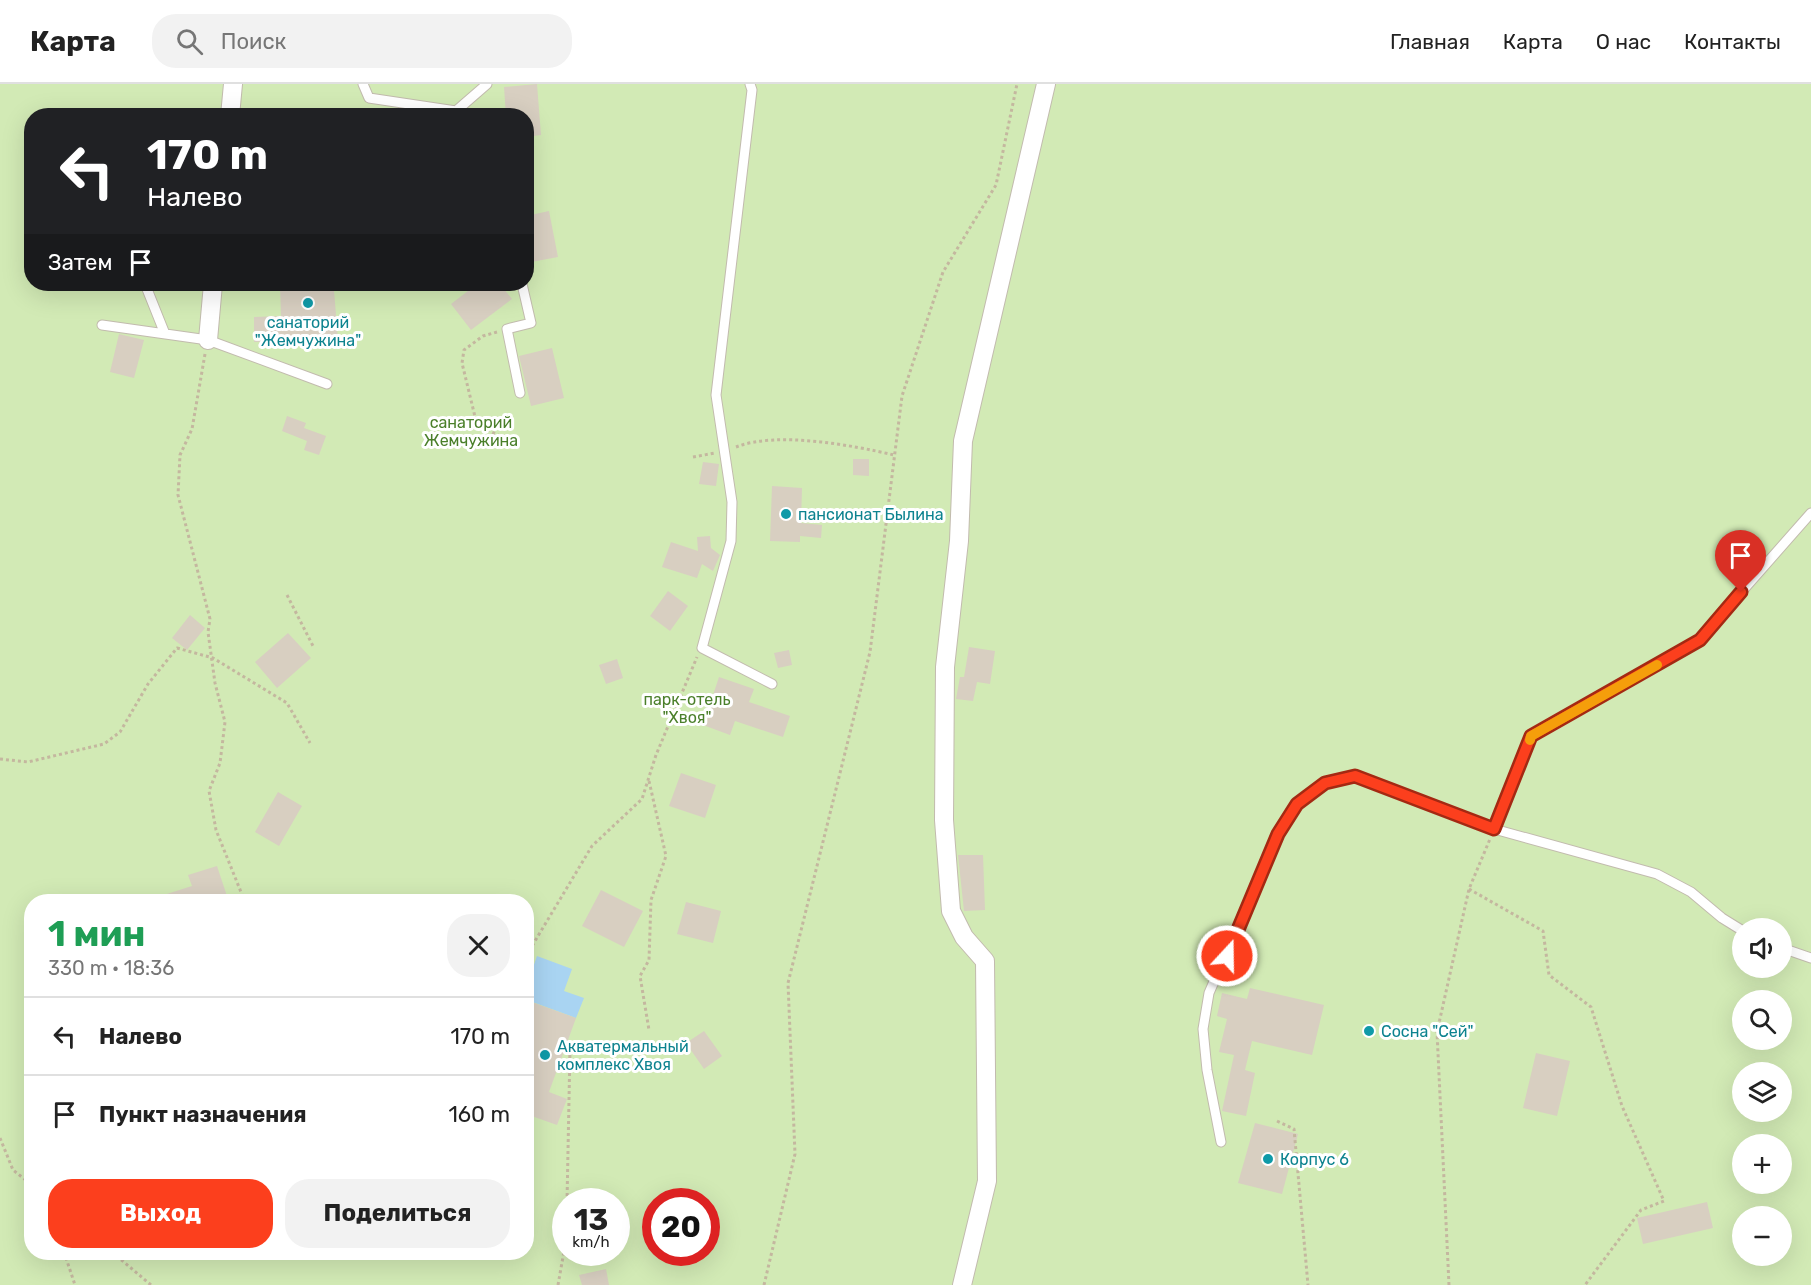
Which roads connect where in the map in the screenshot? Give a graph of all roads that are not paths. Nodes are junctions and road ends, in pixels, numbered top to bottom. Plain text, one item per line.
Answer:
1 (233, 84) edge
2 (363, 84) edge
3 (487, 84) edge
4 (750, 84) edge
5 (1046, 84) edge
6 (231, 108) edge
7 (429, 108) edge
8 (464, 108) edge
9 (147, 291) edge
10 (212, 291) edge
11 (524, 291) edge
12 (102, 325) dead end
13 (165, 334) junction
14 (208, 340) junction
15 (327, 384) dead end
16 (520, 393) dead end
17 (1811, 513) edge
18 (772, 684) dead end
19 (1494, 829) junction
20 (1732, 924) edge
21 (1792, 951) edge
22 (1811, 958) edge
23 (1221, 1142) dead end
24 (962, 1285) edge

1 - 6 street
2 - 7 lane
3 - 8 lane
4 - 18 lane
5 - 24 street
9 - 13 lane
10 - 14 street
11 - 16 lane
12 - 13 lane
13 - 14 lane
14 - 15 lane
17 - 19 lane
19 - 20 lane
19 - 23 lane
21 - 22 lane

